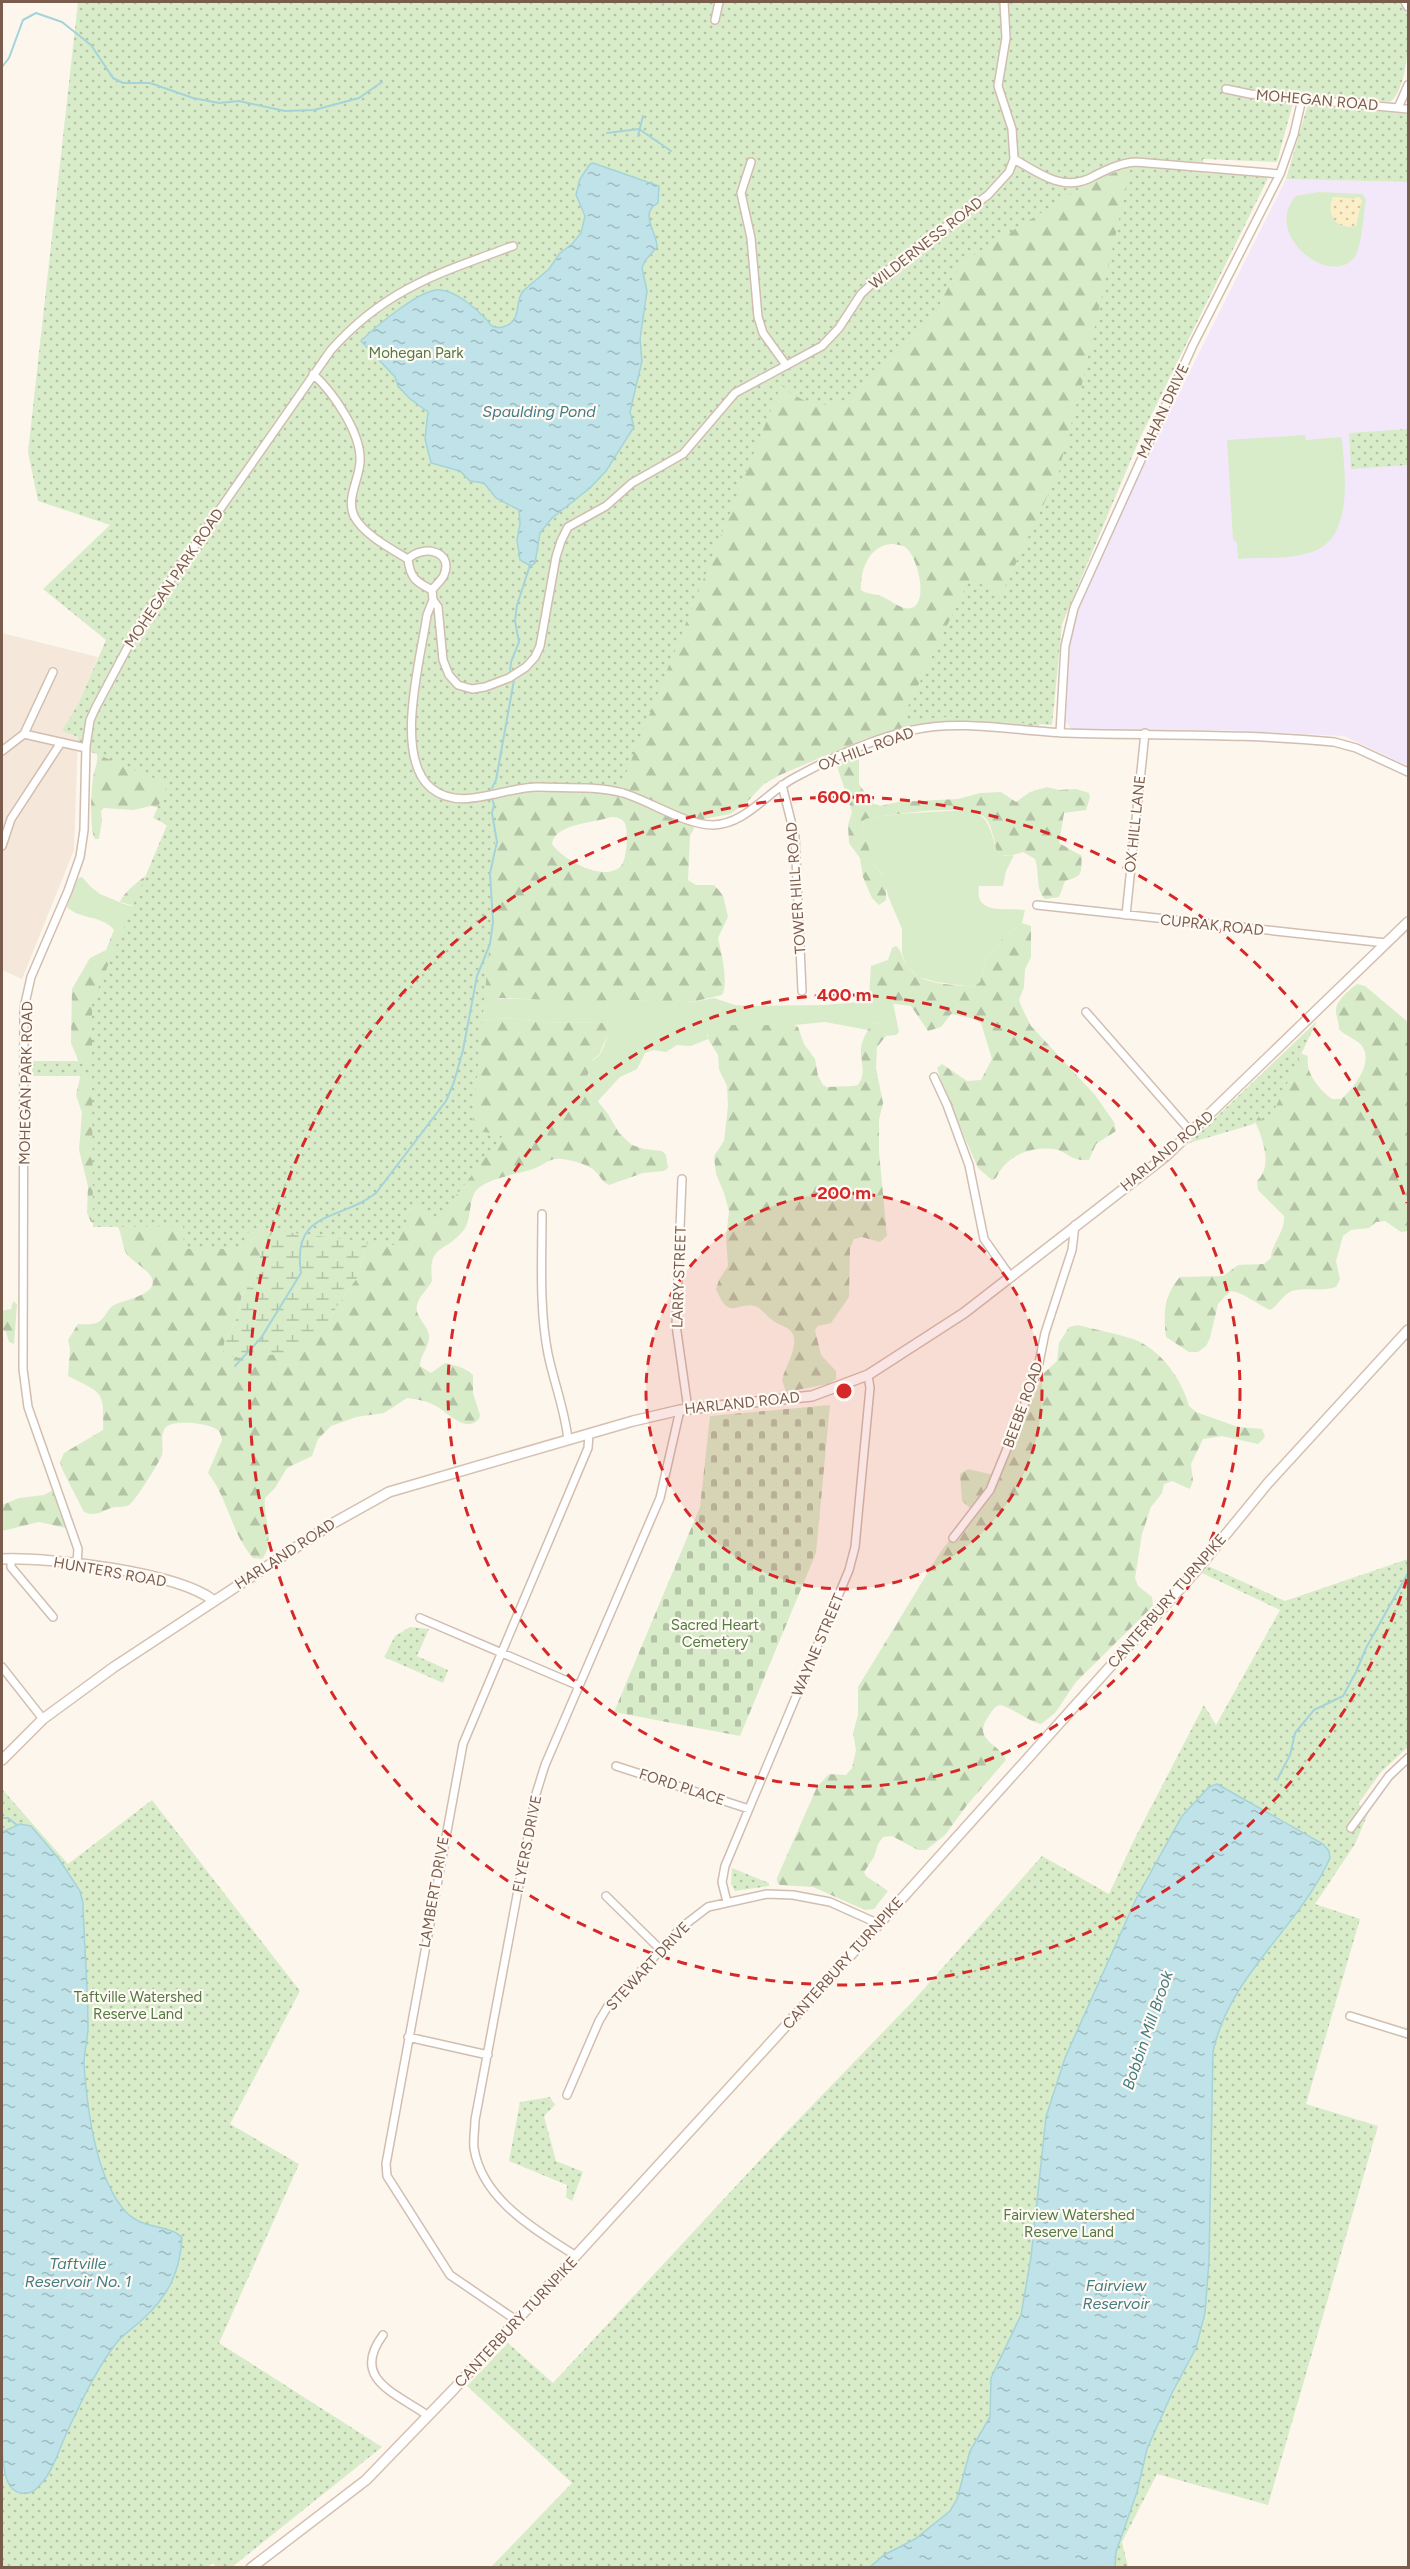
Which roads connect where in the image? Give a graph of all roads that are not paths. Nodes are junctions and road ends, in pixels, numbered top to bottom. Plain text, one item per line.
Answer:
1 (719, 2) edge
2 (1004, 2) edge
3 (1405, 2) edge
4 (1408, 7) edge
5 (715, 20) dead end
6 (1408, 85) edge
7 (1226, 89) dead end
8 (1302, 99) junction
9 (1398, 108) junction
10 (1408, 109) edge
11 (1014, 159) junction
12 (751, 162) dead end
13 (1280, 174) junction
14 (513, 246) dead end
15 (786, 365) junction
16 (313, 374) junction
17 (408, 560) junction
18 (432, 590) junction
19 (433, 600) junction
20 (53, 672) dead end
21 (1060, 733) junction
22 (1144, 733) junction
23 (24, 734) junction
24 (60, 744) junction
25 (86, 748) junction
26 (2, 751) edge
27 (1408, 772) edge
28 (782, 785) junction
29 (2, 846) edge
30 (1037, 905) dead end
31 (1126, 915) junction
32 (1408, 922) edge
33 (1386, 943) junction
34 (802, 991) dead end
35 (1086, 1012) dead end
36 (934, 1077) dead end
37 (1192, 1133) junction
38 (682, 1179) dead end
39 (542, 1214) dead end
40 (1075, 1225) junction
41 (1010, 1276) junction
42 (1408, 1330) edge
43 (868, 1375) junction
44 (684, 1409) junction
45 (589, 1434) junction
46 (568, 1440) junction
47 (953, 1538) dead end
48 (6, 1558) edge
49 (76, 1564) junction
50 (213, 1600) junction
51 (54, 1617) dead end
52 (420, 1618) dead end
53 (500, 1652) junction
54 (2, 1667) edge
55 (579, 1686) junction
56 (43, 1719) junction
57 (1408, 1758) edge
58 (2, 1760) edge
59 (616, 1766) dead end
60 (749, 1809) junction
61 (1351, 1828) dead end
62 (606, 1896) dead end
63 (727, 1902) junction
64 (879, 1924) junction
65 (661, 1950) junction
66 (1350, 2016) dead end
67 (1408, 2034) edge
68 (408, 2037) junction
69 (488, 2055) junction
70 (567, 2095) dead end
71 (576, 2256) junction
72 (516, 2320) junction
73 (383, 2335) dead end
74 (428, 2415) junction
75 (251, 2568) edge

1 - 5 street
2 - 11 street
3 - 4 street
6 - 9 street
7 - 8 street, MOHEGAN ROAD
8 - 9 street, MOHEGAN ROAD
8 - 13 street, MAHAN DRIVE
9 - 10 street, MOHEGAN ROAD
11 - 13 street
11 - 15 street, WILDERNESS ROAD
12 - 15 street
13 - 21 street, MAHAN DRIVE
14 - 16 street, MOHEGAN PARK ROAD
15 - 19 street, WILDERNESS ROAD
16 - 17 street
16 - 25 street, MOHEGAN PARK ROAD
17 - 18 street
17 - 18 street
18 - 19 street, WILDERNESS ROAD
19 - 28 street, OX HILL ROAD
20 - 23 street
21 - 22 street, OX HILL ROAD
21 - 28 street, OX HILL ROAD
22 - 27 street, OX HILL ROAD
22 - 31 street, OX HILL LANE
23 - 24 street
23 - 26 street
24 - 25 street
24 - 29 street
25 - 49 street, MOHEGAN PARK ROAD
28 - 34 street, TOWER HILL ROAD
30 - 31 street, CUPRAK ROAD
31 - 33 street, CUPRAK ROAD
32 - 33 street, HARLAND ROAD
33 - 37 street, HARLAND ROAD
35 - 37 street
36 - 41 street
37 - 40 street, HARLAND ROAD
38 - 44 street, LARRY STREET
39 - 46 street
40 - 41 street, HARLAND ROAD
40 - 47 street, BEEBE ROAD
41 - 43 street, HARLAND ROAD
42 - 64 street, CANTERBURY TURNPIKE
43 - 44 street, HARLAND ROAD
43 - 60 street, WAYNE STREET
44 - 45 street, HARLAND ROAD
44 - 55 street, FLYERS DRIVE
45 - 46 street, HARLAND ROAD
45 - 53 street, LAMBERT DRIVE
46 - 50 street, HARLAND ROAD
48 - 49 street, HUNTERS ROAD
48 - 51 street
49 - 50 street, HUNTERS ROAD
50 - 56 street, HARLAND ROAD
52 - 53 street
53 - 55 street
53 - 68 street, LAMBERT DRIVE
54 - 56 street
55 - 69 street, FLYERS DRIVE
56 - 58 street, HARLAND ROAD
57 - 61 street
59 - 60 street, FORD PLACE
60 - 63 street, WAYNE STREET
62 - 65 street
63 - 64 street, STEWART DRIVE
63 - 65 street, STEWART DRIVE
64 - 71 street, CANTERBURY TURNPIKE
65 - 70 street, STEWART DRIVE
66 - 67 street
68 - 69 street
68 - 72 street, LAMBERT DRIVE
69 - 71 street, FLYERS DRIVE
71 - 72 street, CANTERBURY TURNPIKE
72 - 74 street, CANTERBURY TURNPIKE
73 - 74 street
74 - 75 street, CANTERBURY TURNPIKE

